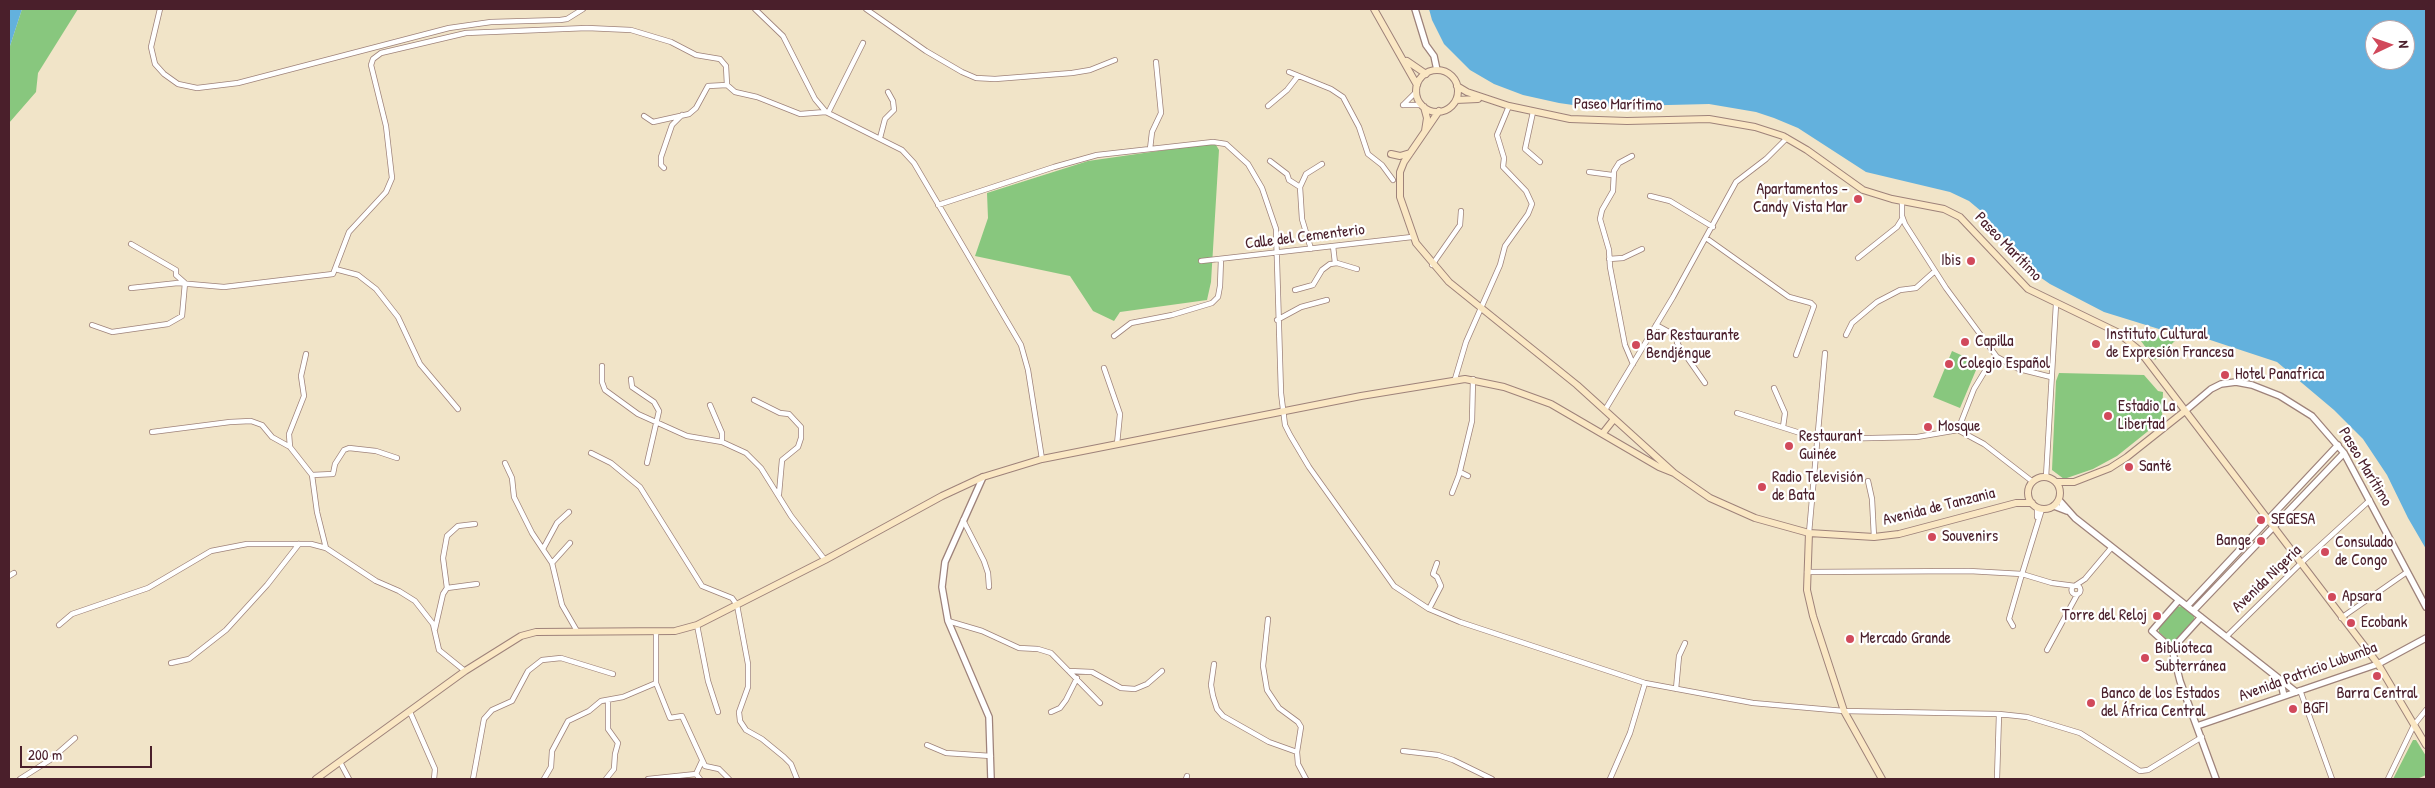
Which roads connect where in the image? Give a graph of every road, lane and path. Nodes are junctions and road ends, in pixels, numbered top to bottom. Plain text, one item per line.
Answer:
1 (160, 9) edge
2 (583, 9) edge
3 (755, 9) edge
4 (866, 9) edge
5 (1374, 9) edge
6 (1415, 9) edge
7 (863, 43) dead end
8 (1402, 57) junction
9 (1115, 60) dead end
10 (1156, 62) dead end
11 (1437, 70) junction
12 (1289, 72) dead end
13 (1426, 74) junction
14 (1298, 76) junction
15 (727, 85) junction
16 (1457, 86) junction
17 (1417, 88) junction
18 (888, 92) dead end
19 (1484, 99) junction
20 (1456, 100) junction
21 (1268, 106) dead end
22 (1423, 106) junction
23 (1509, 106) junction
24 (1440, 111) junction
25 (827, 112) junction
26 (1533, 112) junction
27 (683, 114) junction
28 (644, 116) dead end
29 (1424, 135) junction
30 (880, 138) junction
31 (1787, 138) junction
32 (1150, 149) junction
33 (1411, 152) junction
34 (1391, 154) dead end
35 (1632, 156) dead end
36 (1270, 161) dead end
37 (1540, 162) dead end
38 (1322, 164) dead end
39 (664, 168) dead end
40 (1589, 172) dead end
41 (1612, 175) junction
42 (1393, 180) dead end
43 (1300, 187) junction
44 (1650, 196) dead end
45 (1902, 201) junction
46 (938, 205) junction
47 (1461, 211) dead end
48 (1902, 219) junction
49 (1713, 227) junction
50 (1412, 237) junction
51 (1706, 238) junction
52 (131, 244) dead end
53 (1333, 246) junction
54 (1311, 249) junction
55 (1642, 249) dead end
56 (1276, 253) junction
57 (1858, 258) dead end
58 (1221, 259) junction
59 (1609, 259) junction
60 (1201, 262) dead end
61 (1335, 263) junction
62 (1432, 265) junction
63 (335, 269) junction
64 (1357, 269) dead end
65 (1934, 271) junction
66 (185, 283) junction
67 (131, 288) dead end
68 (1295, 290) dead end
69 (1327, 300) dead end
70 (2056, 304) junction
71 (1480, 306) junction
72 (1278, 320) junction
73 (92, 325) dead end
74 (1656, 326) junction
75 (1846, 335) dead end
76 (1114, 336) dead end
77 (306, 354) dead end
78 (1824, 354) dead end
79 (1796, 355) dead end
80 (1997, 357) junction
81 (1633, 364) junction
82 (602, 366) dead end
83 (1104, 368) dead end
84 (2051, 377) junction
85 (631, 379) dead end
86 (1455, 379) junction
87 (1473, 379) junction
88 (1705, 383) dead end
89 (1774, 388) dead end
90 (754, 400) dead end
91 (710, 405) dead end
92 (458, 409) dead end
93 (1605, 410) junction
94 (2185, 411) junction
95 (1283, 412) junction
96 (1737, 413) dead end
97 (1614, 419) junction
98 (658, 423) junction
99 (1783, 427) junction
100 (1958, 430) junction
101 (152, 432) dead end
102 (1603, 433) junction
103 (1816, 438) junction
104 (722, 442) junction
105 (1117, 444) junction
106 (2338, 446) junction
107 (290, 447) junction
108 (591, 452) dead end
109 (2344, 453) junction
110 (397, 458) dead end
111 (1042, 460) junction
112 (505, 463) dead end
113 (647, 463) dead end
114 (1460, 472) junction
115 (1674, 473) junction
116 (312, 475) junction
117 (1468, 476) dead end
118 (983, 477) junction
119 (2046, 477) junction
120 (1868, 480) dead end
121 (2032, 482) junction
122 (2057, 482) junction
123 (2074, 482) junction
124 (2302, 485) junction
125 (2308, 490) junction
126 (2028, 492) junction
127 (1452, 493) dead end
128 (779, 495) junction
129 (2060, 496) junction
130 (2370, 500) junction
131 (2016, 503) junction
132 (2037, 506) junction
133 (2054, 506) junction
134 (2067, 511) junction
135 (569, 512) dead end
136 (963, 520) junction
137 (2267, 520) junction
138 (475, 524) dead end
139 (2272, 526) junction
140 (1810, 533) junction
141 (1874, 537) junction
142 (570, 543) dead end
143 (299, 544) junction
144 (2112, 547) junction
145 (326, 548) junction
146 (544, 549) junction
147 (825, 560) junction
148 (552, 563) junction
149 (1437, 563) dead end
150 (2301, 563) junction
151 (1807, 572) junction
152 (2407, 572) junction
153 (14, 573) dead end
154 (2022, 574) junction
155 (9, 576) edge
156 (2085, 579) junction
157 (477, 584) dead end
158 (2064, 585) junction
159 (2075, 586) junction
160 (988, 587) dead end
161 (447, 588) junction
162 (2081, 589) junction
163 (2072, 591) junction
164 (2077, 595) junction
165 (2179, 600) junction
166 (737, 605) junction
167 (2187, 606) junction
168 (2426, 607) edge
169 (1429, 609) junction
170 (2193, 610) junction
171 (2201, 617) junction
172 (2341, 618) junction
173 (1268, 619) dead end
174 (948, 621) junction
175 (697, 624) junction
176 (60, 625) dead end
177 (2013, 626) dead end
178 (434, 631) junction
179 (578, 631) junction
180 (656, 632) junction
181 (2227, 636) junction
182 (2426, 638) edge
183 (1685, 643) dead end
184 (2172, 649) junction
185 (2047, 650) dead end
186 (171, 664) dead end
187 (1214, 664) dead end
188 (2378, 664) junction
189 (465, 671) junction
190 (1070, 671) junction
191 (1162, 671) dead end
192 (613, 674) dead end
193 (1077, 678) junction
194 (2280, 679) junction
195 (656, 683) junction
196 (1646, 683) junction
197 (1676, 689) junction
198 (2298, 691) junction
199 (2284, 696) junction
200 (608, 700) junction
201 (1100, 703) dead end
202 (2426, 710) edge
203 (1844, 711) junction
204 (410, 712) junction
205 (718, 712) dead end
206 (1051, 712) dead end
207 (1998, 714) junction
208 (2414, 724) junction
209 (2198, 726) junction
210 (2202, 737) junction
211 (75, 738) dead end
212 (927, 745) dead end
213 (2426, 745) edge
214 (1402, 751) dead end
215 (1296, 752) junction
216 (991, 756) junction
217 (702, 761) junction
218 (340, 762) junction
219 (696, 774) junction
220 (20, 779) edge
221 (316, 779) edge
222 (349, 779) edge
223 (434, 779) edge
224 (473, 779) edge
225 (544, 779) edge
226 (606, 779) edge
227 (648, 779) edge
228 (700, 779) edge
229 (729, 779) edge
230 (797, 779) edge
231 (991, 779) edge
232 (1306, 779) edge
233 (1492, 779) edge
234 (1610, 779) edge
235 (1882, 779) edge
236 (1997, 779) edge
237 (2216, 779) edge
238 (2332, 779) edge
239 (2388, 779) edge

1 - 2 street
3 - 25 street
4 - 9 street
5 - 8 main road
6 - 11 street
7 - 25 street
8 - 13 main road
8 - 17 main road
10 - 32 street
11 - 13 main road
11 - 16 main road
12 - 14 street
13 - 17 main road
14 - 21 street
14 - 42 street
15 - 25 street
15 - 27 street
15 - 63 street
16 - 19 main road, Paseo Marítimo
16 - 20 main road
17 - 22 main road
17 - 22 street
18 - 30 street
19 - 20 main road, Paseo Marítimo
19 - 23 main road, Paseo Marítimo
20 - 24 main road
22 - 24 main road
22 - 29 main road
23 - 26 main road, Paseo Marítimo
23 - 71 street
24 - 29 main road
25 - 30 street
26 - 31 main road, Paseo Marítimo
26 - 37 street
27 - 28 street
27 - 39 street
29 - 33 main road
30 - 46 street
31 - 45 main road, Paseo Marítimo
31 - 49 street
32 - 46 street
32 - 56 street
33 - 34 main road
33 - 50 main road
35 - 41 street
36 - 43 street
38 - 43 street
40 - 41 street
41 - 59 street
43 - 54 street
44 - 49 street
45 - 48 street
45 - 70 main road, Paseo Marítimo
46 - 111 street
47 - 62 street
48 - 57 street
48 - 65 street
49 - 51 street
50 - 53 street, Calle del Cementerio
50 - 62 main road
51 - 74 street
51 - 79 street
52 - 66 street
53 - 54 street, Calle del Cementerio
53 - 61 street
54 - 56 street, Calle del Cementerio
55 - 59 street
56 - 58 street, Calle del Cementerio
56 - 72 street
58 - 60 street, Calle del Cementerio
58 - 76 street
59 - 81 street
61 - 64 street
61 - 68 street
62 - 71 main road
63 - 66 street
63 - 92 street
65 - 75 street
65 - 80 street
66 - 67 street
66 - 73 street
69 - 72 street
70 - 84 street
70 - 94 main road, Paseo Marítimo
71 - 86 street
71 - 93 main road
72 - 95 street
74 - 81 street
74 - 88 street
77 - 107 street
78 - 103 street
80 - 84 street
80 - 100 street
81 - 93 street
82 - 98 street
83 - 105 street
84 - 119 street
85 - 98 street
86 - 87 main road
86 - 95 main road
87 - 102 main road
87 - 114 street
89 - 99 street
90 - 128 street
91 - 104 street
93 - 97 main road
94 - 106 street, Paseo Marítimo
94 - 123 main road
94 - 137 main road
95 - 105 main road
95 - 169 street
96 - 99 street
97 - 102 main road
97 - 115 main road
98 - 104 street
98 - 113 street
99 - 103 street
100 - 103 street
100 - 121 street
101 - 107 street
102 - 115 main road
103 - 140 street
104 - 128 street
105 - 111 main road
106 - 109 street, Paseo Marítimo
106 - 124 street
107 - 116 street
108 - 166 street
109 - 125 street
109 - 130 street, Paseo Marítimo
110 - 116 street
111 - 118 main road
112 - 146 street
114 - 117 street
114 - 127 street
115 - 140 main road, Avenida de Tanzania
116 - 145 street
118 - 136 street
118 - 147 main road
119 - 121 main road
119 - 122 main road
120 - 141 street
121 - 126 main road
122 - 123 main road
122 - 129 main road
123 - 129 main road
124 - 125 street
124 - 137 street
125 - 139 street
126 - 131 main road, Avenida de Tanzania
126 - 132 main road
128 - 147 street
129 - 133 main road
129 - 134 street
130 - 150 street, Avenida Nigeria
130 - 152 street, Paseo Marítimo
131 - 132 main road, Avenida de Tanzania
131 - 141 main road, Avenida de Tanzania
132 - 133 main road
132 - 154 street
133 - 134 street
134 - 144 street
135 - 146 street
136 - 160 street
136 - 174 street
137 - 139 main road
137 - 167 street
138 - 161 street
139 - 150 main road
139 - 170 street
140 - 141 main road, Avenida de Tanzania
140 - 151 main road
142 - 148 street
143 - 145 street
143 - 176 street
143 - 186 street
144 - 156 street
144 - 165 street
145 - 178 street
146 - 148 street
147 - 166 main road
148 - 179 street
149 - 169 street
150 - 172 main road
150 - 181 street, Avenida Nigeria
151 - 154 street
151 - 203 main road
152 - 168 street, Paseo Marítimo
152 - 172 street
153 - 155 street
154 - 158 street
154 - 177 street
156 - 159 street
156 - 162 street
157 - 161 street
158 - 159 street
158 - 163 street
159 - 162 street
159 - 163 street
161 - 178 street
162 - 164 street
163 - 164 street
164 - 185 street
165 - 167 street
165 - 184 street
166 - 175 main road
166 - 230 street
167 - 170 street
169 - 196 street
170 - 171 street
171 - 181 street
171 - 184 street
172 - 188 main road
173 - 215 street
174 - 190 street
174 - 216 street
175 - 180 main road
175 - 205 street
178 - 189 street
179 - 180 main road
179 - 189 main road
180 - 195 street
181 - 194 street
182 - 188 street, Avenida Patricio Lubumba
183 - 197 street
184 - 209 street
187 - 215 street
188 - 198 street, Avenida Patricio Lubumba
188 - 208 main road
189 - 204 main road
190 - 191 street
190 - 193 street
192 - 224 street
193 - 201 street
193 - 206 street
194 - 198 street
194 - 199 street
195 - 200 street
195 - 217 street
196 - 197 street
196 - 234 street
197 - 203 street
198 - 199 street, Avenida Patricio Lubumba
198 - 238 street
199 - 209 street, Avenida Patricio Lubumba
200 - 225 street
200 - 226 street
202 - 208 street
203 - 207 street
203 - 235 main road
204 - 218 main road
204 - 223 street
207 - 210 street
207 - 236 street
208 - 213 main road
208 - 239 street
209 - 210 street
210 - 237 street
211 - 220 street
212 - 216 street
214 - 233 street
215 - 232 street
216 - 231 street
217 - 219 street
217 - 229 street
218 - 221 main road
218 - 222 street
219 - 227 street
219 - 228 street

